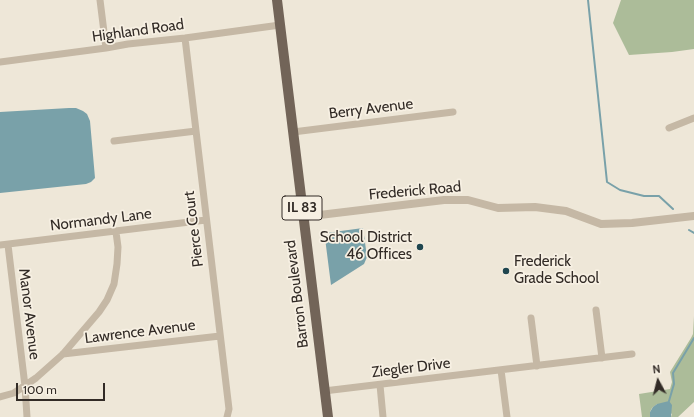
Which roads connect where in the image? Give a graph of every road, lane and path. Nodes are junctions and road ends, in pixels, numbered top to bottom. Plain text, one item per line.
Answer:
1 (100, 0) edge
2 (277, 0) edge
3 (280, 25) junction
4 (185, 38) junction
5 (106, 48) junction
6 (0, 62) edge
7 (453, 112) dead end
8 (694, 118) edge
9 (669, 128) dead end
10 (196, 131) junction
11 (293, 132) junction
12 (114, 141) dead end
13 (694, 216) edge
14 (303, 217) junction
15 (206, 220) junction
16 (116, 232) junction
17 (8, 245) junction
18 (0, 246) edge
19 (596, 310) dead end
20 (531, 318) dead end
21 (220, 336) junction
22 (63, 354) junction
23 (632, 354) dead end
24 (602, 358) junction
25 (537, 366) junction
26 (501, 370) junction
27 (380, 385) junction
28 (25, 386) junction
29 (324, 391) junction
30 (0, 397) edge
31 (27, 417) edge
32 (227, 417) edge
33 (328, 417) edge
34 (384, 417) edge
35 (507, 417) edge

1 - 5 street
2 - 3 main road, Barron Boulevard / IL 83
3 - 4 street, Highland Road
3 - 11 main road, Barron Boulevard / IL 83
4 - 5 street, Highland Road
4 - 10 street, Pierce Court
5 - 6 street, Highland Road
7 - 11 street, Berry Avenue
8 - 9 street
10 - 12 street
10 - 15 street, Pierce Court
11 - 14 main road, Barron Boulevard / IL 83
13 - 14 street, Frederick Road
14 - 29 main road, Barron Boulevard / IL 83
15 - 16 street, Normandy Lane
15 - 21 street, Pierce Court
16 - 17 street, Normandy Lane
16 - 22 street
17 - 18 street, Normandy Lane
17 - 28 street, Manor Avenue
19 - 24 street
20 - 25 street
21 - 22 street, Lawrence Avenue
21 - 32 street, Pierce Court
22 - 28 street
23 - 24 street, Ziegler Drive
24 - 25 street, Ziegler Drive
25 - 26 street, Ziegler Drive
26 - 27 street, Ziegler Drive
26 - 35 street
27 - 29 street, Ziegler Drive
27 - 34 street
28 - 30 street
28 - 31 street, Manor Avenue
29 - 33 main road, Barron Boulevard / IL 83

